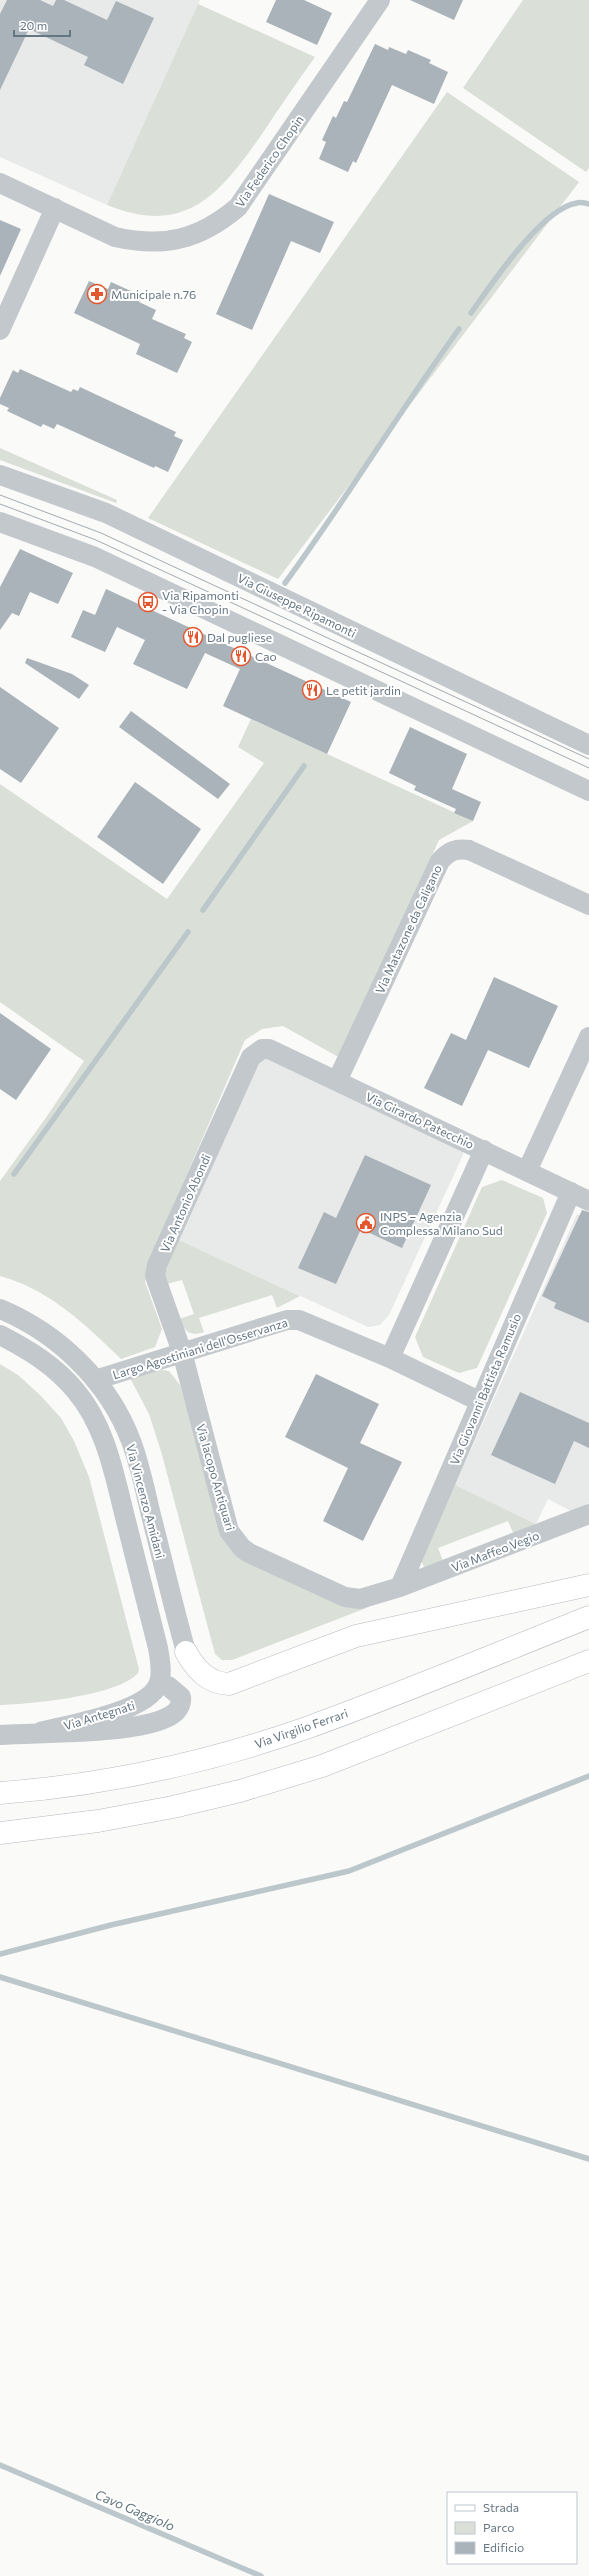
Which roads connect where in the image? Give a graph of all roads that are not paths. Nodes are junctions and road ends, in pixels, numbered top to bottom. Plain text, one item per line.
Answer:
1 (380, 0) edge
2 (0, 183) edge
3 (55, 208) junction
4 (0, 330) edge
5 (0, 475) edge
6 (0, 522) edge
7 (589, 745) edge
8 (589, 791) edge
9 (589, 905) edge
10 (589, 1037) edge
11 (251, 1057) joint
12 (337, 1082) junction
13 (484, 1150) junction
14 (527, 1171) junction
15 (571, 1192) junction
16 (589, 1201) edge
17 (0, 1309) edge
18 (0, 1335) edge
19 (182, 1352) junction
20 (390, 1358) junction
21 (95, 1380) junction
22 (479, 1401) junction
23 (589, 1514) edge
24 (589, 1585) edge
25 (400, 1587) junction
26 (589, 1617) edge
27 (186, 1652) joint
28 (589, 1661) edge
29 (159, 1684) junction
30 (40, 1732) junction
31 (0, 1735) edge
32 (0, 1793) edge
33 (0, 1833) edge

1 - 3 street, Via Federico Chopin
2 - 3 street, Via Federico Chopin
3 - 4 street
5 - 7 street, Via Giuseppe Ripamonti
6 - 8 street
9 - 12 street, Via Matazone da Caligano
10 - 14 street
11 - 12 street, Via Girardo Patecchio
11 - 19 street, Via Antonio Abondi
12 - 13 street, Via Girardo Patecchio
13 - 14 street, Via Girardo Patecchio
13 - 20 street
14 - 15 street, Via Girardo Patecchio
15 - 16 street, Via Girardo Patecchio
15 - 22 street, Via Giovanni Battista Ramusio
17 - 21 street, Via Vincenzo Amidani
18 - 29 street, Via Vincenzo Amidani
19 - 20 street, Largo Agostiniani dell'Osservanza
19 - 21 street, Largo Agostiniani dell'Osservanza
19 - 25 street, Via Iacopo Antiquari
20 - 22 street, Largo Agostiniani dell'Osservanza
21 - 27 street, Via Vincenzo Amidani
22 - 25 street, Via Giovanni Battista Ramusio
23 - 25 street, Via Maffeo Vegio
24 - 27 main road
26 - 32 main road, Via Virgilio Ferrari
28 - 33 main road
29 - 30 street, Via Antegnati
29 - 30 street, Via Antegnati
30 - 31 street, Via Antegnati

